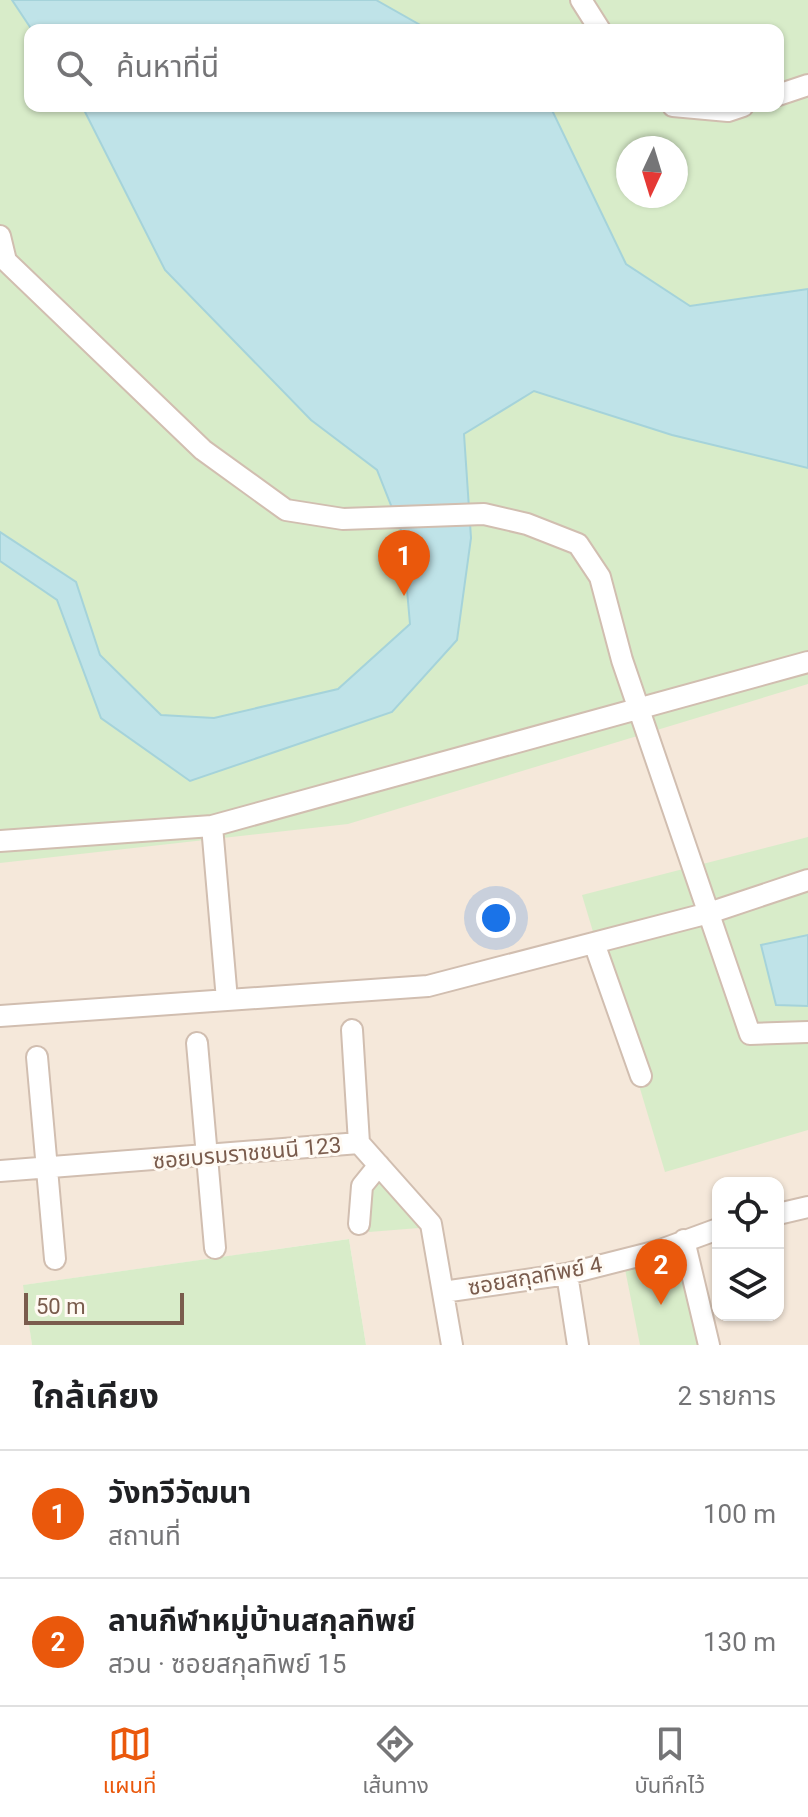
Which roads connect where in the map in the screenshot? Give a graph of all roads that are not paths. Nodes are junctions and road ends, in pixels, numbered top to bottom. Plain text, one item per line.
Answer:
1 (581, 0) edge
2 (596, 24) edge
3 (808, 85) edge
4 (784, 93) edge
5 (0, 236) edge
6 (808, 662) edge
7 (638, 708) junction
8 (212, 826) junction
9 (0, 841) edge
10 (808, 880) edge
11 (709, 913) junction
12 (594, 943) junction
13 (227, 1000) junction
14 (0, 1016) edge
15 (352, 1030) dead end
16 (808, 1032) edge
17 (197, 1043) dead end
18 (37, 1057) dead end
19 (641, 1076) dead end
20 (359, 1143) junction
21 (208, 1157) junction
22 (379, 1165) junction
23 (47, 1168) junction
24 (0, 1171) edge
25 (808, 1207) edge
26 (784, 1213) edge
27 (359, 1224) dead end
28 (712, 1231) edge
29 (684, 1240) junction
30 (215, 1248) dead end
31 (55, 1259) dead end
32 (567, 1274) junction
33 (443, 1292) junction
34 (452, 1345) edge
35 (578, 1345) edge
36 (709, 1345) edge

1 - 2 street
3 - 4 street
5 - 7 street
6 - 7 street
7 - 8 street
7 - 11 street
8 - 9 street
8 - 13 street
10 - 11 street
11 - 12 street
11 - 16 street
12 - 13 street
12 - 19 street
13 - 14 street
15 - 20 street
17 - 21 street
18 - 23 street
20 - 21 street, ซอยบรมราชชนนี 123
20 - 22 street, ซอยบรมราชชนนี 123
21 - 23 street, ซอยบรมราชชนนี 123
21 - 30 street
22 - 27 street
22 - 33 street, ซอยบรมราชชนนี 123
23 - 24 street, ซอยบรมราชชนนี 123
23 - 31 street
25 - 26 street
28 - 29 street, ซอยสกุลทิพย์ 4
29 - 32 street, ซอยสกุลทิพย์ 4
29 - 36 street
32 - 33 street, ซอยสกุลทิพย์ 4
32 - 35 street
33 - 34 street, ซอยบรมราชชนนี 123

